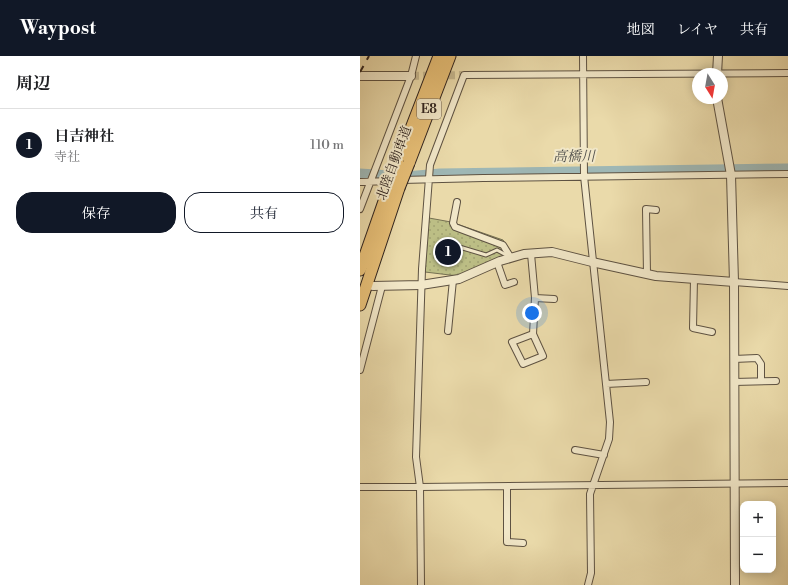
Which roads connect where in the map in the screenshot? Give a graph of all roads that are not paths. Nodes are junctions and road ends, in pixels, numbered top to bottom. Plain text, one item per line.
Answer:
1 (416, 56) edge
2 (439, 56) edge
3 (450, 56) edge
4 (583, 56) edge
5 (718, 56) edge
6 (717, 68) edge
7 (788, 73) edge
8 (583, 74) junction
9 (692, 74) edge
10 (728, 74) edge
11 (360, 76) edge
12 (411, 76) junction
13 (719, 104) edge
14 (403, 162) junction
15 (788, 174) edge
16 (731, 175) junction
17 (584, 176) junction
18 (428, 179) junction
19 (360, 182) edge
20 (370, 182) junction
21 (394, 187) junction
22 (457, 202) dead end
23 (360, 209) edge
24 (656, 210) dead end
25 (446, 243) dead end
26 (531, 254) junction
27 (511, 258) junction
28 (497, 262) junction
29 (592, 262) junction
30 (361, 267) edge
31 (647, 274) junction
32 (694, 279) junction
33 (454, 280) junction
34 (514, 282) dead end
35 (734, 282) junction
36 (421, 285) junction
37 (373, 286) dead end
38 (382, 286) junction
39 (788, 286) edge
40 (535, 298) junction
41 (554, 299) dead end
42 (360, 305) edge
43 (448, 331) dead end
44 (712, 332) dead end
45 (533, 334) junction
46 (734, 359) junction
47 (360, 370) edge
48 (761, 381) junction
49 (776, 381) dead end
50 (646, 382) dead end
51 (734, 382) junction
52 (606, 384) junction
53 (575, 450) dead end
54 (604, 455) junction
55 (735, 483) junction
56 (788, 483) edge
57 (506, 486) junction
58 (593, 486) junction
59 (360, 487) edge
60 (420, 488) junction
61 (523, 544) dead end
62 (421, 585) edge
63 (588, 585) edge
64 (735, 585) edge

1 - 12 street
2 - 14 highway, 北陸自動車道 / E8
3 - 14 highway, 北陸自動車道 / E8
4 - 8 street
5 - 6 street
7 - 10 street
8 - 9 street
8 - 17 street
8 - 18 street
11 - 12 street
12 - 20 street
13 - 16 street
14 - 21 highway, 北陸自動車道 / E8, bridge
15 - 16 street
16 - 17 street
16 - 35 street
17 - 18 street
17 - 29 street
18 - 20 street
18 - 36 street
19 - 20 street
20 - 23 street
21 - 30 highway, 北陸自動車道 / E8
21 - 42 highway, 北陸自動車道 / E8
22 - 27 street
24 - 31 street
25 - 27 lane
26 - 27 street
26 - 29 street
26 - 40 street
27 - 28 street
28 - 33 street
28 - 34 street
29 - 31 street
29 - 52 street
31 - 32 street
32 - 35 street
32 - 44 street
33 - 36 street
33 - 43 street
35 - 39 street
35 - 46 street
36 - 38 street
36 - 60 street
37 - 38 street
38 - 47 street
40 - 41 street
40 - 45 street
45 - 45 street
46 - 48 street
46 - 51 street
48 - 49 street
48 - 51 street
50 - 52 street
51 - 55 street
52 - 54 street
53 - 54 street
54 - 58 street
55 - 56 street
55 - 58 street
55 - 64 street
57 - 58 street
57 - 60 street
57 - 61 street
58 - 63 street
59 - 60 street
60 - 62 street

